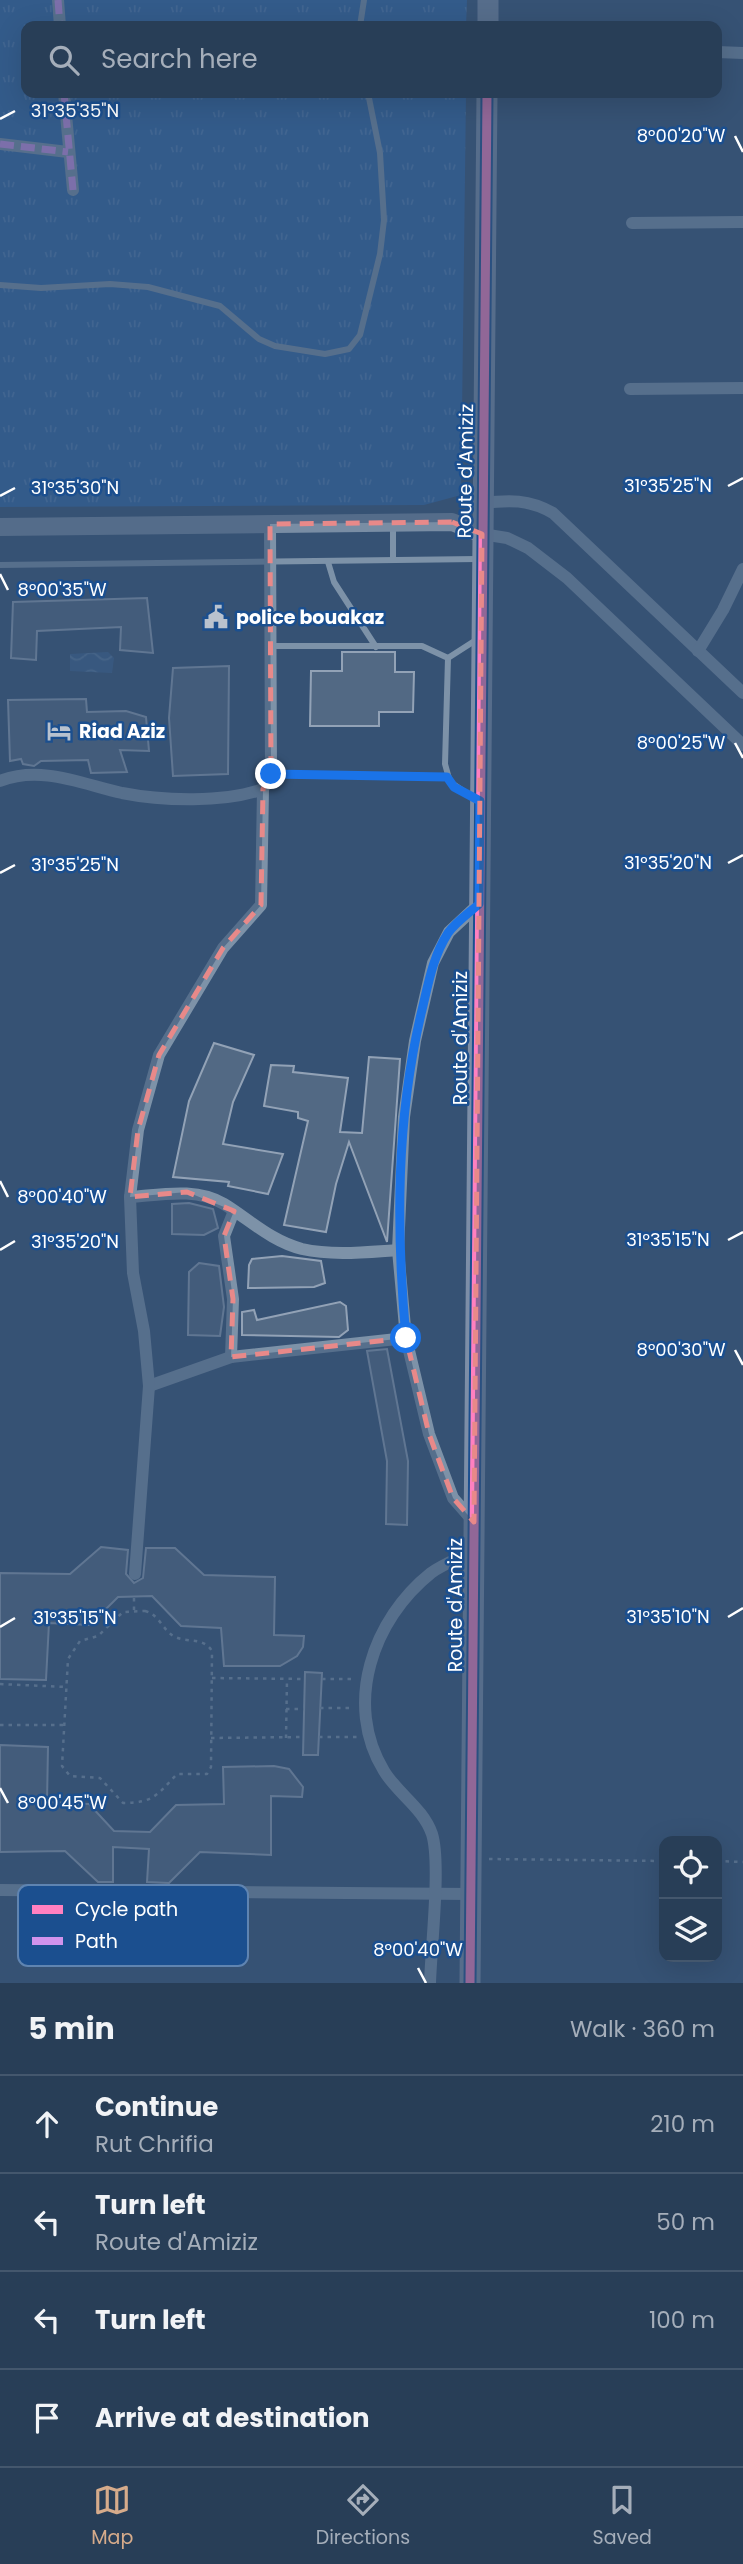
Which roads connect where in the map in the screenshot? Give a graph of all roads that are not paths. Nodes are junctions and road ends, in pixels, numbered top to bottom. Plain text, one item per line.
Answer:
1 (58, 0) edge
2 (365, 0) edge
3 (488, 0) edge
4 (60, 21) edge
5 (361, 21) edge
6 (488, 21) edge
7 (722, 52) edge
8 (743, 53) edge
9 (64, 98) edge
10 (369, 98) edge
11 (487, 98) edge
12 (0, 144) edge
13 (68, 152) junction
14 (73, 190) dead end
15 (743, 222) edge
16 (632, 223) dead end
17 (0, 285) edge
18 (743, 388) edge
19 (630, 389) dead end
20 (482, 503) junction
21 (452, 522) junction
22 (393, 523) junction
23 (270, 524) junction
24 (0, 527) edge
25 (482, 534) junction
26 (482, 559) junction
27 (393, 561) junction
28 (270, 562) junction
29 (328, 562) junction
30 (0, 565) edge
31 (743, 569) edge
32 (481, 638) junction
33 (270, 646) junction
34 (376, 647) junction
35 (698, 651) junction
36 (448, 658) junction
37 (743, 693) edge
38 (743, 745) edge
39 (271, 774) junction
40 (447, 777) junction
41 (0, 781) edge
42 (263, 789) junction
43 (480, 801) junction
44 (479, 904) junction
45 (130, 1197) junction
46 (234, 1211) junction
47 (398, 1250) junction
48 (406, 1338) junction
49 (231, 1357) junction
50 (149, 1386) junction
51 (474, 1522) junction
52 (473, 1551) junction
53 (135, 1574) dead end
54 (0, 1889) edge
55 (18, 1889) edge
56 (248, 1891) edge
57 (433, 1893) junction
58 (471, 1894) junction
59 (430, 1983) edge
60 (470, 1983) edge

1 - 4 street
2 - 5 lane
3 - 6 main road
7 - 8 street
9 - 13 street
10 - 17 lane
11 - 20 main road, Route d'Amiziz
12 - 13 street
13 - 14 street
15 - 16 street
18 - 19 street
20 - 21 street
20 - 25 main road, Route d'Amiziz
20 - 35 street
21 - 22 street
21 - 25 street
22 - 23 street
22 - 27 lane
23 - 24 street
23 - 28 street
25 - 26 main road, Route d'Amiziz
25 - 38 street
26 - 27 lane
26 - 32 main road, Route d'Amiziz
27 - 29 lane
28 - 29 lane
28 - 30 lane
28 - 33 street
29 - 34 lane
31 - 35 street
32 - 36 lane
32 - 43 main road, Route d'Amiziz
33 - 34 lane
33 - 39 street
34 - 36 lane
35 - 37 street
36 - 40 lane
39 - 40 lane
39 - 42 street
40 - 43 lane
41 - 42 street
42 - 45 street
43 - 44 main road, Route d'Amiziz
44 - 47 street
44 - 51 main road, Route d'Amiziz
45 - 46 street
45 - 50 street
46 - 47 street
46 - 49 street
47 - 48 street
48 - 49 street
48 - 51 street
49 - 50 street
50 - 53 street
51 - 52 main road, Route d'Amiziz
52 - 57 street
52 - 58 main road, Route d'Amiziz
54 - 55 street
56 - 57 street
57 - 58 street
57 - 59 street
58 - 60 main road, Route d'Amiziz

